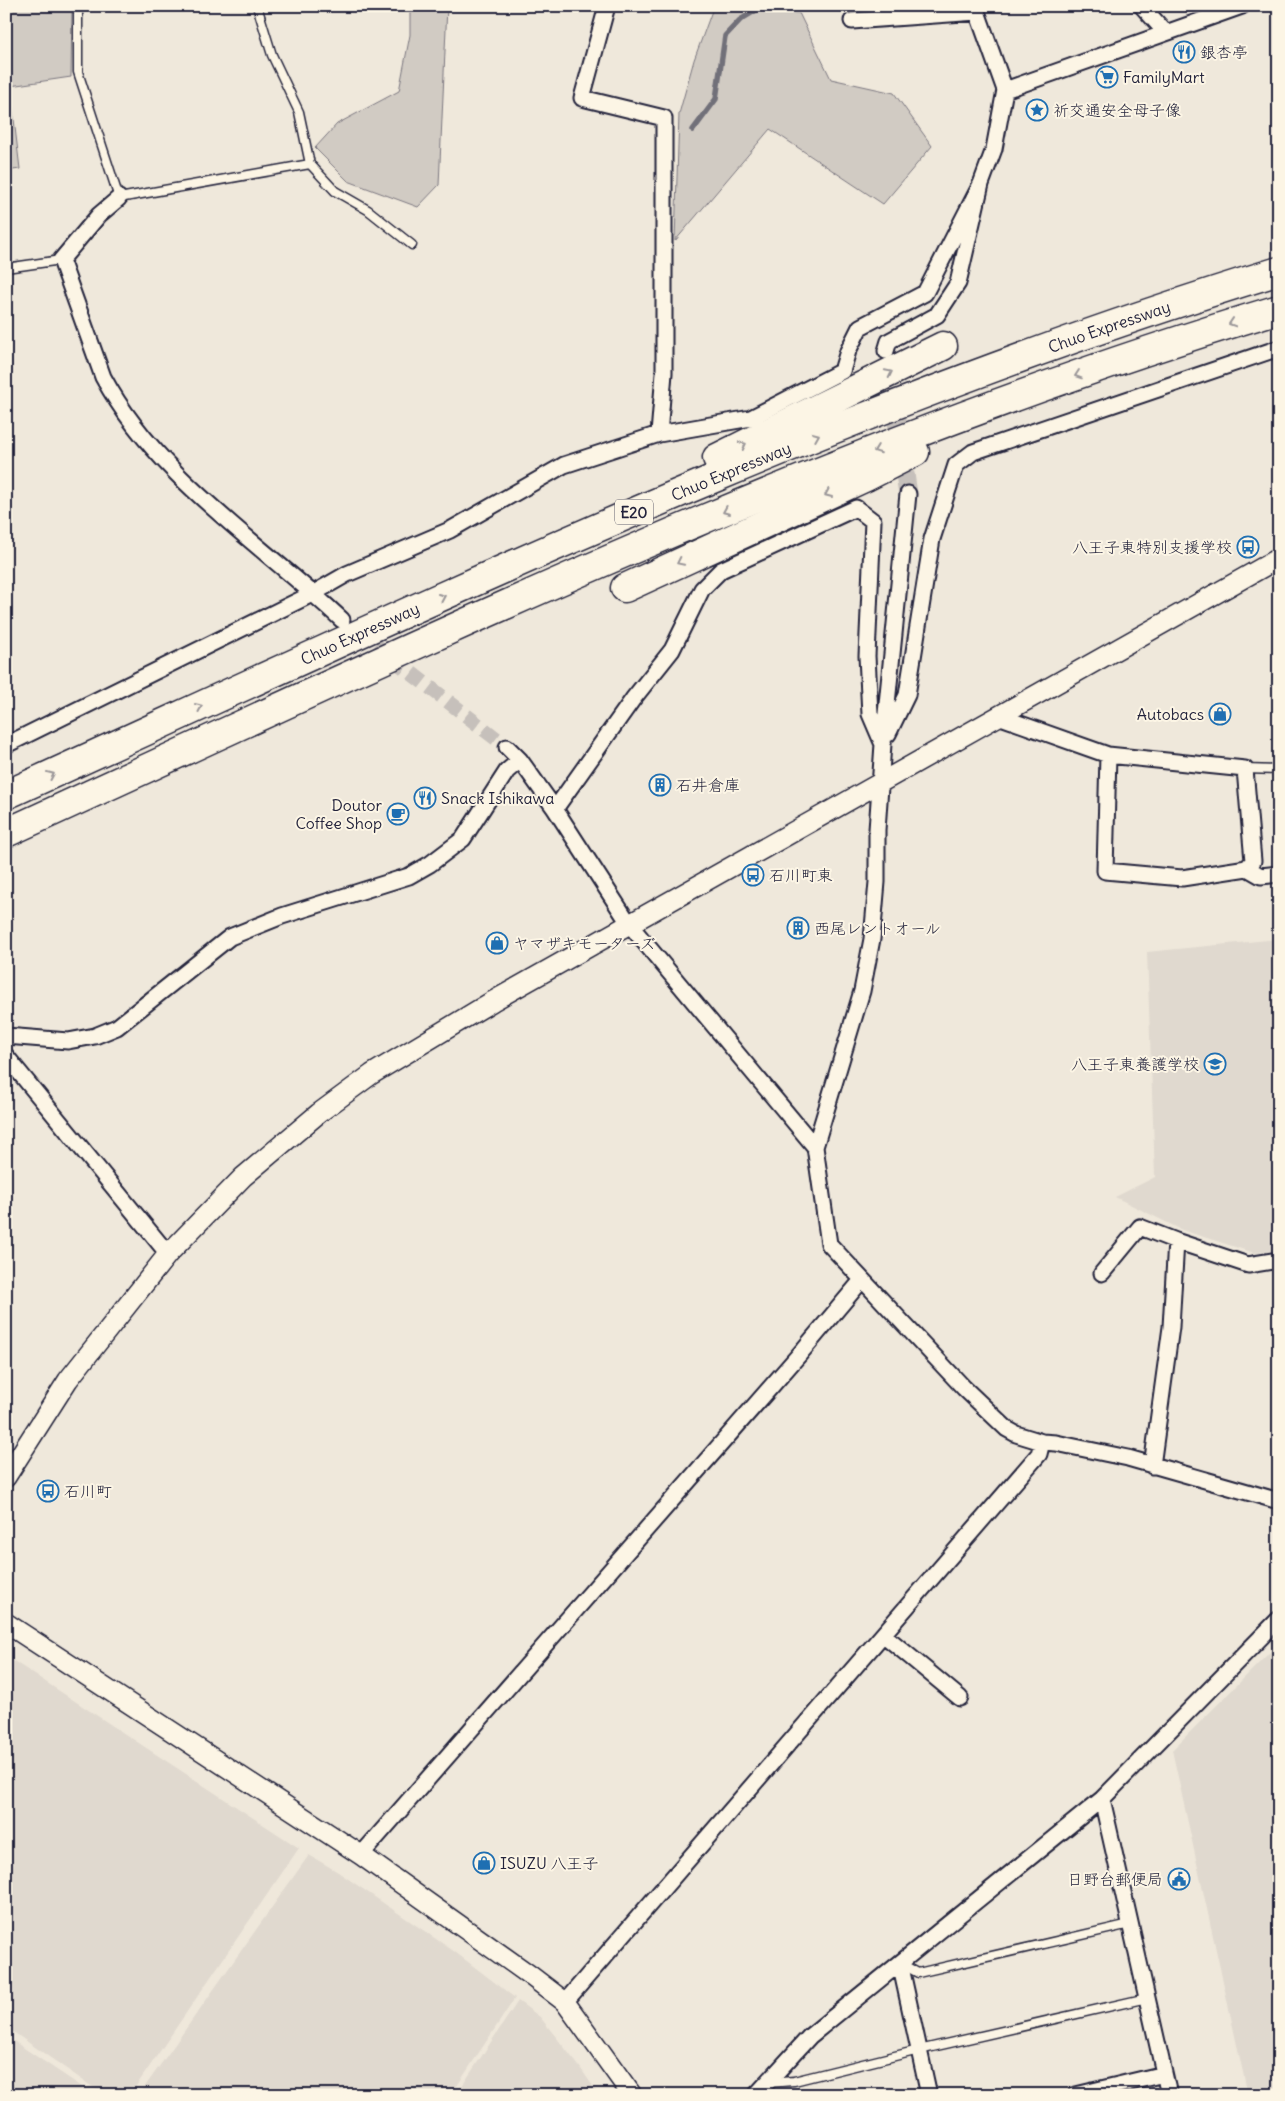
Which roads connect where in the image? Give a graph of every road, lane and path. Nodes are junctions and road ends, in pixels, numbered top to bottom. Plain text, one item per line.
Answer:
1 (78, 6) edge
2 (257, 6) edge
3 (607, 6) edge
4 (1142, 6) edge
5 (1242, 6) edge
6 (976, 9) edge
7 (922, 11) edge
8 (852, 21) dead end
9 (1165, 32) junction
10 (1005, 90) junction
11 (310, 164) junction
12 (981, 184) junction
13 (119, 198) junction
14 (412, 245) dead end
15 (61, 260) junction
16 (6, 268) edge
17 (1279, 271) edge
18 (1279, 309) edge
19 (943, 346) dead end
20 (1279, 348) edge
21 (886, 351) dead end
22 (1044, 386) junction
23 (660, 434) junction
24 (908, 494) tunnel mouth
25 (1279, 558) edge
26 (482, 579) junction
27 (625, 588) dead end
28 (314, 593) junction
29 (342, 620) tunnel mouth
30 (998, 716) junction
31 (882, 744) junction
32 (6, 745) edge
33 (506, 747) tunnel mouth
34 (1108, 755) junction
35 (520, 760) junction
36 (1245, 768) junction
37 (1279, 770) edge
38 (881, 781) junction
39 (6, 795) edge
40 (555, 809) junction
41 (6, 833) edge
42 (1247, 868) junction
43 (1279, 874) edge
44 (630, 925) junction
45 (6, 1036) edge
46 (6, 1056) edge
47 (814, 1146) junction
48 (1176, 1241) junction
49 (168, 1254) junction
50 (1279, 1260) edge
51 (1102, 1274) dead end
52 (862, 1280) junction
53 (1042, 1442) junction
54 (1152, 1466) junction
55 (6, 1477) edge
56 (1279, 1501) edge
57 (1279, 1619) edge
58 (6, 1623) edge
59 (884, 1634) junction
60 (960, 1698) dead end
61 (1102, 1799) junction
62 (361, 1855) junction
63 (1130, 1924) junction
64 (900, 1963) junction
65 (1147, 1998) junction
66 (566, 2002) junction
67 (919, 2050) junction
68 (1164, 2074) junction
69 (768, 2083) junction
70 (632, 2095) edge
71 (756, 2095) edge
72 (929, 2095) edge
73 (1076, 2095) edge
74 (1169, 2095) edge

1 - 13 lane
2 - 11 lane
3 - 23 street
4 - 9 street
5 - 9 street
6 - 7 street
6 - 10 street
7 - 8 street
9 - 10 street
10 - 12 street
11 - 13 lane
11 - 14 lane
12 - 21 street
12 - 23 street
13 - 15 street
15 - 16 lane
15 - 28 street
26 -> 17 highway, Chuo Expressway / E20
18 -> 22 highway, Chuo Expressway / E20
26 -> 19 highway
20 - 31 street
22 -> 27 highway
22 -> 41 highway, Chuo Expressway / E20
23 - 28 street
24 - 31 street
25 - 30 street
39 -> 26 highway, Chuo Expressway / E20
28 - 29 street
28 - 32 street
30 - 34 street
30 - 38 street
31 - 38 street
31 - 40 street
33 - 35 street
34 - 36 street
34 - 42 street
35 - 40 street
35 - 45 street
36 - 37 lane
36 - 42 street
38 - 44 street
38 - 47 street
40 - 44 street
42 - 43 street
44 - 47 street
44 - 49 street
46 - 49 street
47 - 52 street
48 - 50 street
48 - 51 street
48 - 54 street
49 - 55 street
52 - 53 street
52 - 62 street
53 - 54 street
53 - 59 street
54 - 56 street
57 - 61 street
58 - 62 street
59 - 60 street
59 - 66 street
61 - 63 street
61 - 64 street
62 - 66 street
63 - 64 lane
63 - 65 street
64 - 67 street
64 - 69 street
65 - 67 lane
65 - 68 street
66 - 70 street
67 - 69 lane
67 - 72 street
68 - 73 street
68 - 74 street
69 - 71 street

